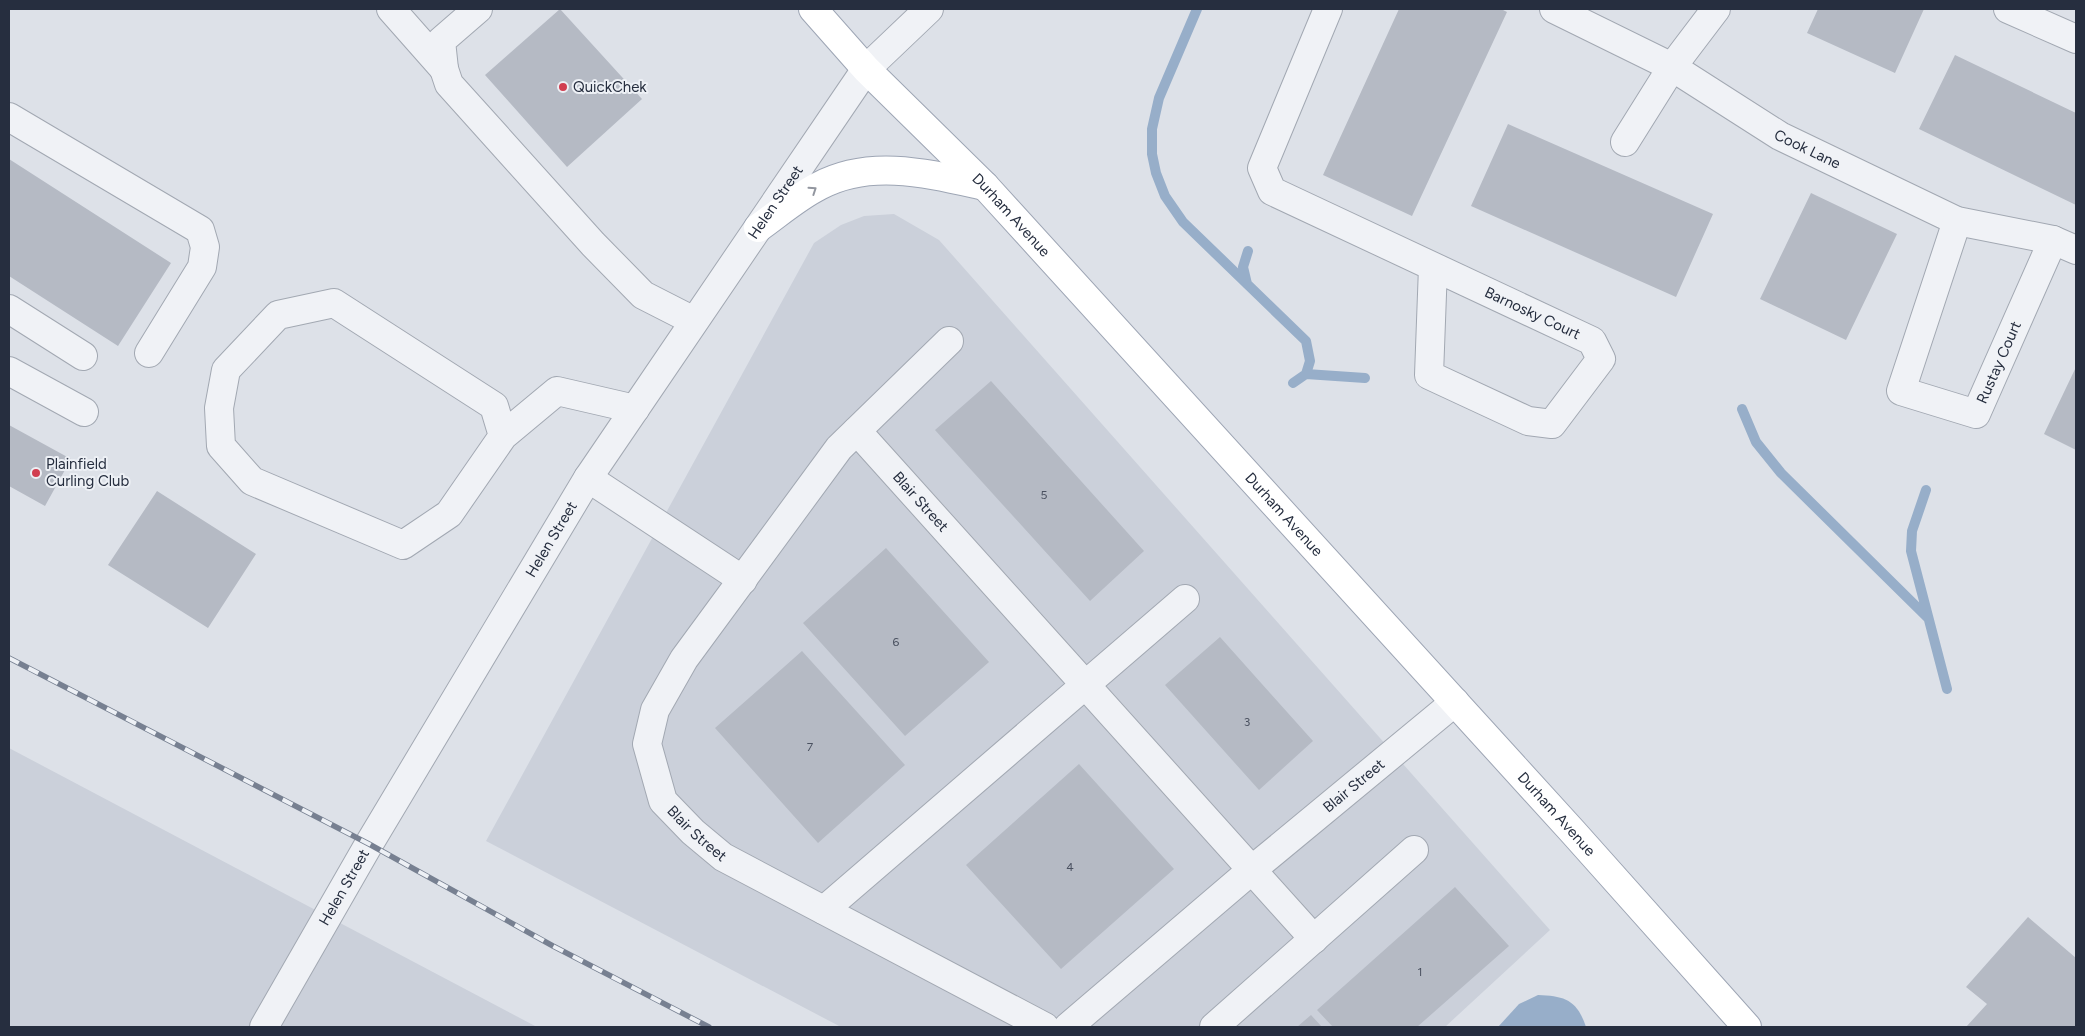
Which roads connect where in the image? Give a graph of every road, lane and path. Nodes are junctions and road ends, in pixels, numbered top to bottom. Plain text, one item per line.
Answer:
1 (391, 9) edge
2 (813, 9) edge
3 (929, 9) edge
4 (1328, 9) edge
5 (1554, 9) edge
6 (1716, 9) edge
7 (2008, 9) edge
8 (462, 14) edge
9 (2076, 39) edge
10 (1672, 66) junction
11 (444, 68) junction
12 (866, 69) junction
13 (9, 117) edge
14 (1625, 142) dead end
15 (985, 186) junction
16 (1957, 221) junction
17 (758, 228) junction
18 (2065, 245) edge
19 (1433, 266) junction
20 (9, 309) edge
21 (694, 321) junction
22 (949, 341) dead end
23 (149, 353) dead end
24 (83, 356) dead end
25 (9, 371) edge
26 (635, 409) junction
27 (84, 412) dead end
28 (857, 431) junction
29 (503, 436) junction
30 (588, 478) junction
31 (743, 580) junction
32 (1185, 599) dead end
33 (1085, 684) junction
34 (1455, 702) junction
35 (1414, 850) dead end
36 (1253, 869) junction
37 (824, 910) junction
38 (1314, 939) junction
39 (264, 1027) edge
40 (1045, 1027) edge
41 (1068, 1027) edge
42 (1214, 1027) edge
43 (1747, 1027) edge

1 - 11 street
2 - 12 main road, Durham Avenue
3 - 12 street, Helen Street
4 - 19 street, Barnosky Court
5 - 10 street, Cook Lane
6 - 10 street
7 - 9 street
8 - 11 street
10 - 14 street
10 - 16 street, Cook Lane
11 - 21 street
12 - 15 main road, Durham Avenue
12 - 17 street, Helen Street
13 - 23 street
17 -> 15 main road
15 - 34 main road, Durham Avenue
16 - 18 street, Cook Lane
16 - 18 street, Rustay Court
17 - 21 street, Helen Street
19 - 19 street, Barnosky Court
20 - 24 street
21 - 26 street, Helen Street
22 - 28 street, Blair Street
25 - 27 street
26 - 29 street
26 - 30 street, Helen Street
28 - 31 street, Blair Street
28 - 33 street, Blair Street
29 - 29 street
30 - 31 street
30 - 39 street, Helen Street
31 - 37 street, Blair Street
32 - 33 street
33 - 36 street, Blair Street
33 - 37 street
34 - 36 street, Blair Street
34 - 43 main road, Durham Avenue
35 - 38 street
36 - 38 street, Blair Street
36 - 41 street, Blair Street
37 - 40 street, Blair Street
38 - 42 street

